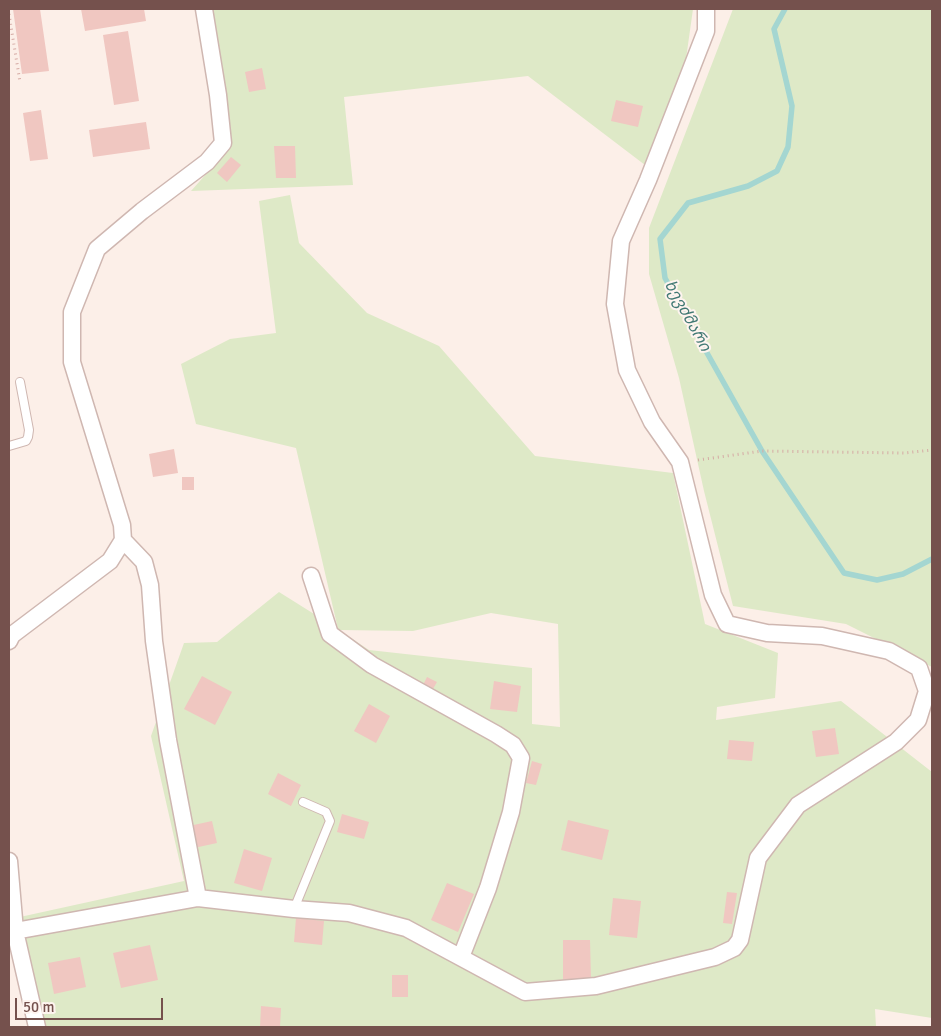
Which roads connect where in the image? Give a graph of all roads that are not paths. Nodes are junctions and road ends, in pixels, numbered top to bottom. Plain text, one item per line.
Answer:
1 (204, 9) edge
2 (706, 9) edge
3 (20, 382) dead end
4 (9, 446) edge
5 (123, 540) junction
6 (311, 576) dead end
7 (9, 641) edge
8 (930, 690) edge
9 (302, 802) dead end
10 (9, 860) edge
11 (198, 898) junction
12 (294, 909) junction
13 (15, 931) junction
14 (461, 957) junction
15 (37, 1027) edge

1 - 5 street
2 - 8 street
3 - 4 lane
5 - 7 street
5 - 11 street
6 - 14 street
8 - 14 street
9 - 12 lane
10 - 13 street
11 - 12 street
11 - 13 street
12 - 14 street
13 - 15 street

